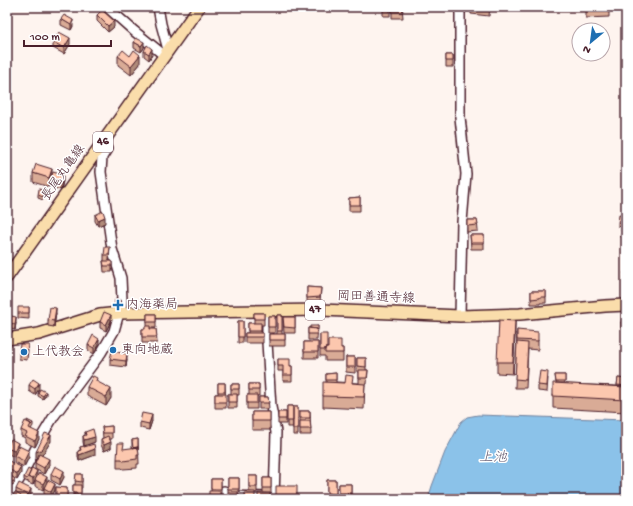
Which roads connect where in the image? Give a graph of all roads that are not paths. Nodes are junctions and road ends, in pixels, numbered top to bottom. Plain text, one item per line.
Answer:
1 (107, 7) edge
2 (158, 7) edge
3 (199, 7) edge
4 (460, 7) edge
5 (168, 52) junction
6 (101, 153) junction
7 (7, 277) edge
8 (626, 305) edge
9 (267, 311) junction
10 (119, 313) junction
11 (460, 316) junction
12 (7, 339) edge
13 (224, 495) edge
14 (274, 498) edge
15 (8, 499) edge

1 - 5 street
2 - 5 street
3 - 5 main road, 長尾丸亀線 / 46
4 - 11 street
5 - 6 main road, 長尾丸亀線 / 46
6 - 7 main road, 長尾丸亀線 / 46
6 - 10 street
8 - 11 main road, 岡田善通寺線 / 47
9 - 10 main road, 岡田善通寺線 / 47
9 - 11 main road, 岡田善通寺線 / 47
9 - 14 street
10 - 12 main road, 岡田善通寺線 / 47
10 - 15 street
13 - 14 street

